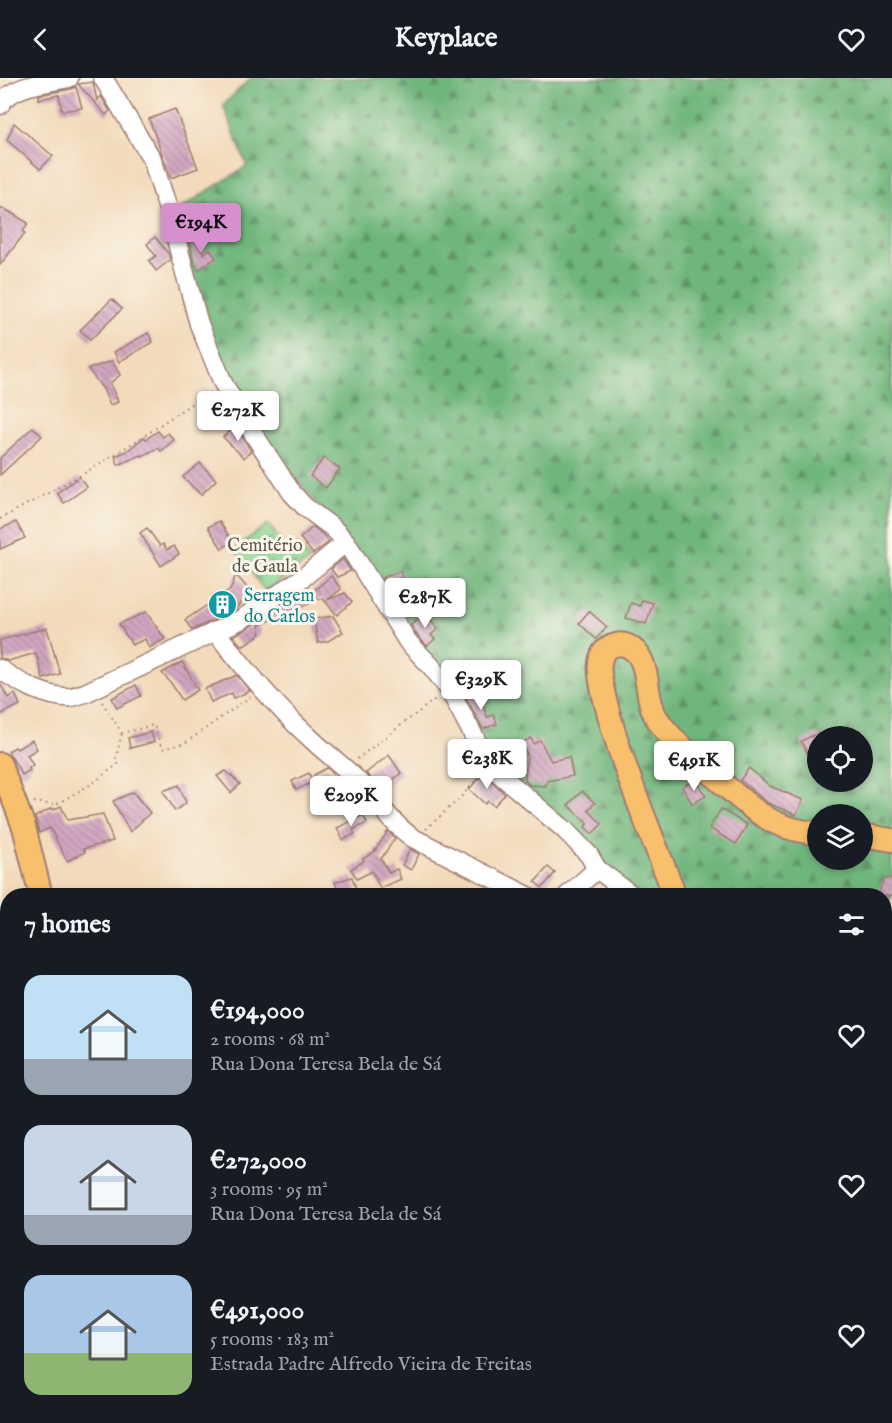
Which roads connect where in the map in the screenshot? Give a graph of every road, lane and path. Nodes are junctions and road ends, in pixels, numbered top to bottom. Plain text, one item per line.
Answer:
1 (69, 78) edge
2 (104, 78) edge
3 (0, 105) edge
4 (223, 383) junction
5 (0, 519) edge
6 (346, 542) junction
7 (215, 631) junction
8 (0, 669) edge
9 (263, 688) junction
10 (94, 689) junction
11 (449, 689) junction
12 (122, 733) junction
13 (0, 764) edge
14 (491, 765) junction
15 (345, 768) junction
16 (32, 801) dead end
17 (807, 832) edge
18 (873, 837) edge
19 (416, 839) junction
20 (892, 840) edge
21 (597, 869) junction
22 (39, 888) edge
23 (512, 888) edge
24 (576, 888) edge
25 (622, 888) edge
26 (672, 888) edge

1 - 3 street
2 - 4 street
4 - 5 path
4 - 6 street
6 - 7 street
6 - 11 street
7 - 9 street
7 - 10 street
8 - 10 street
9 - 12 path
9 - 15 street
10 - 12 path
11 - 14 street
11 - 15 path
12 - 16 path
13 - 22 main road
14 - 19 path
14 - 21 street
15 - 19 street
17 - 26 main road
18 - 20 main road
19 - 23 street
21 - 24 street
21 - 25 street

